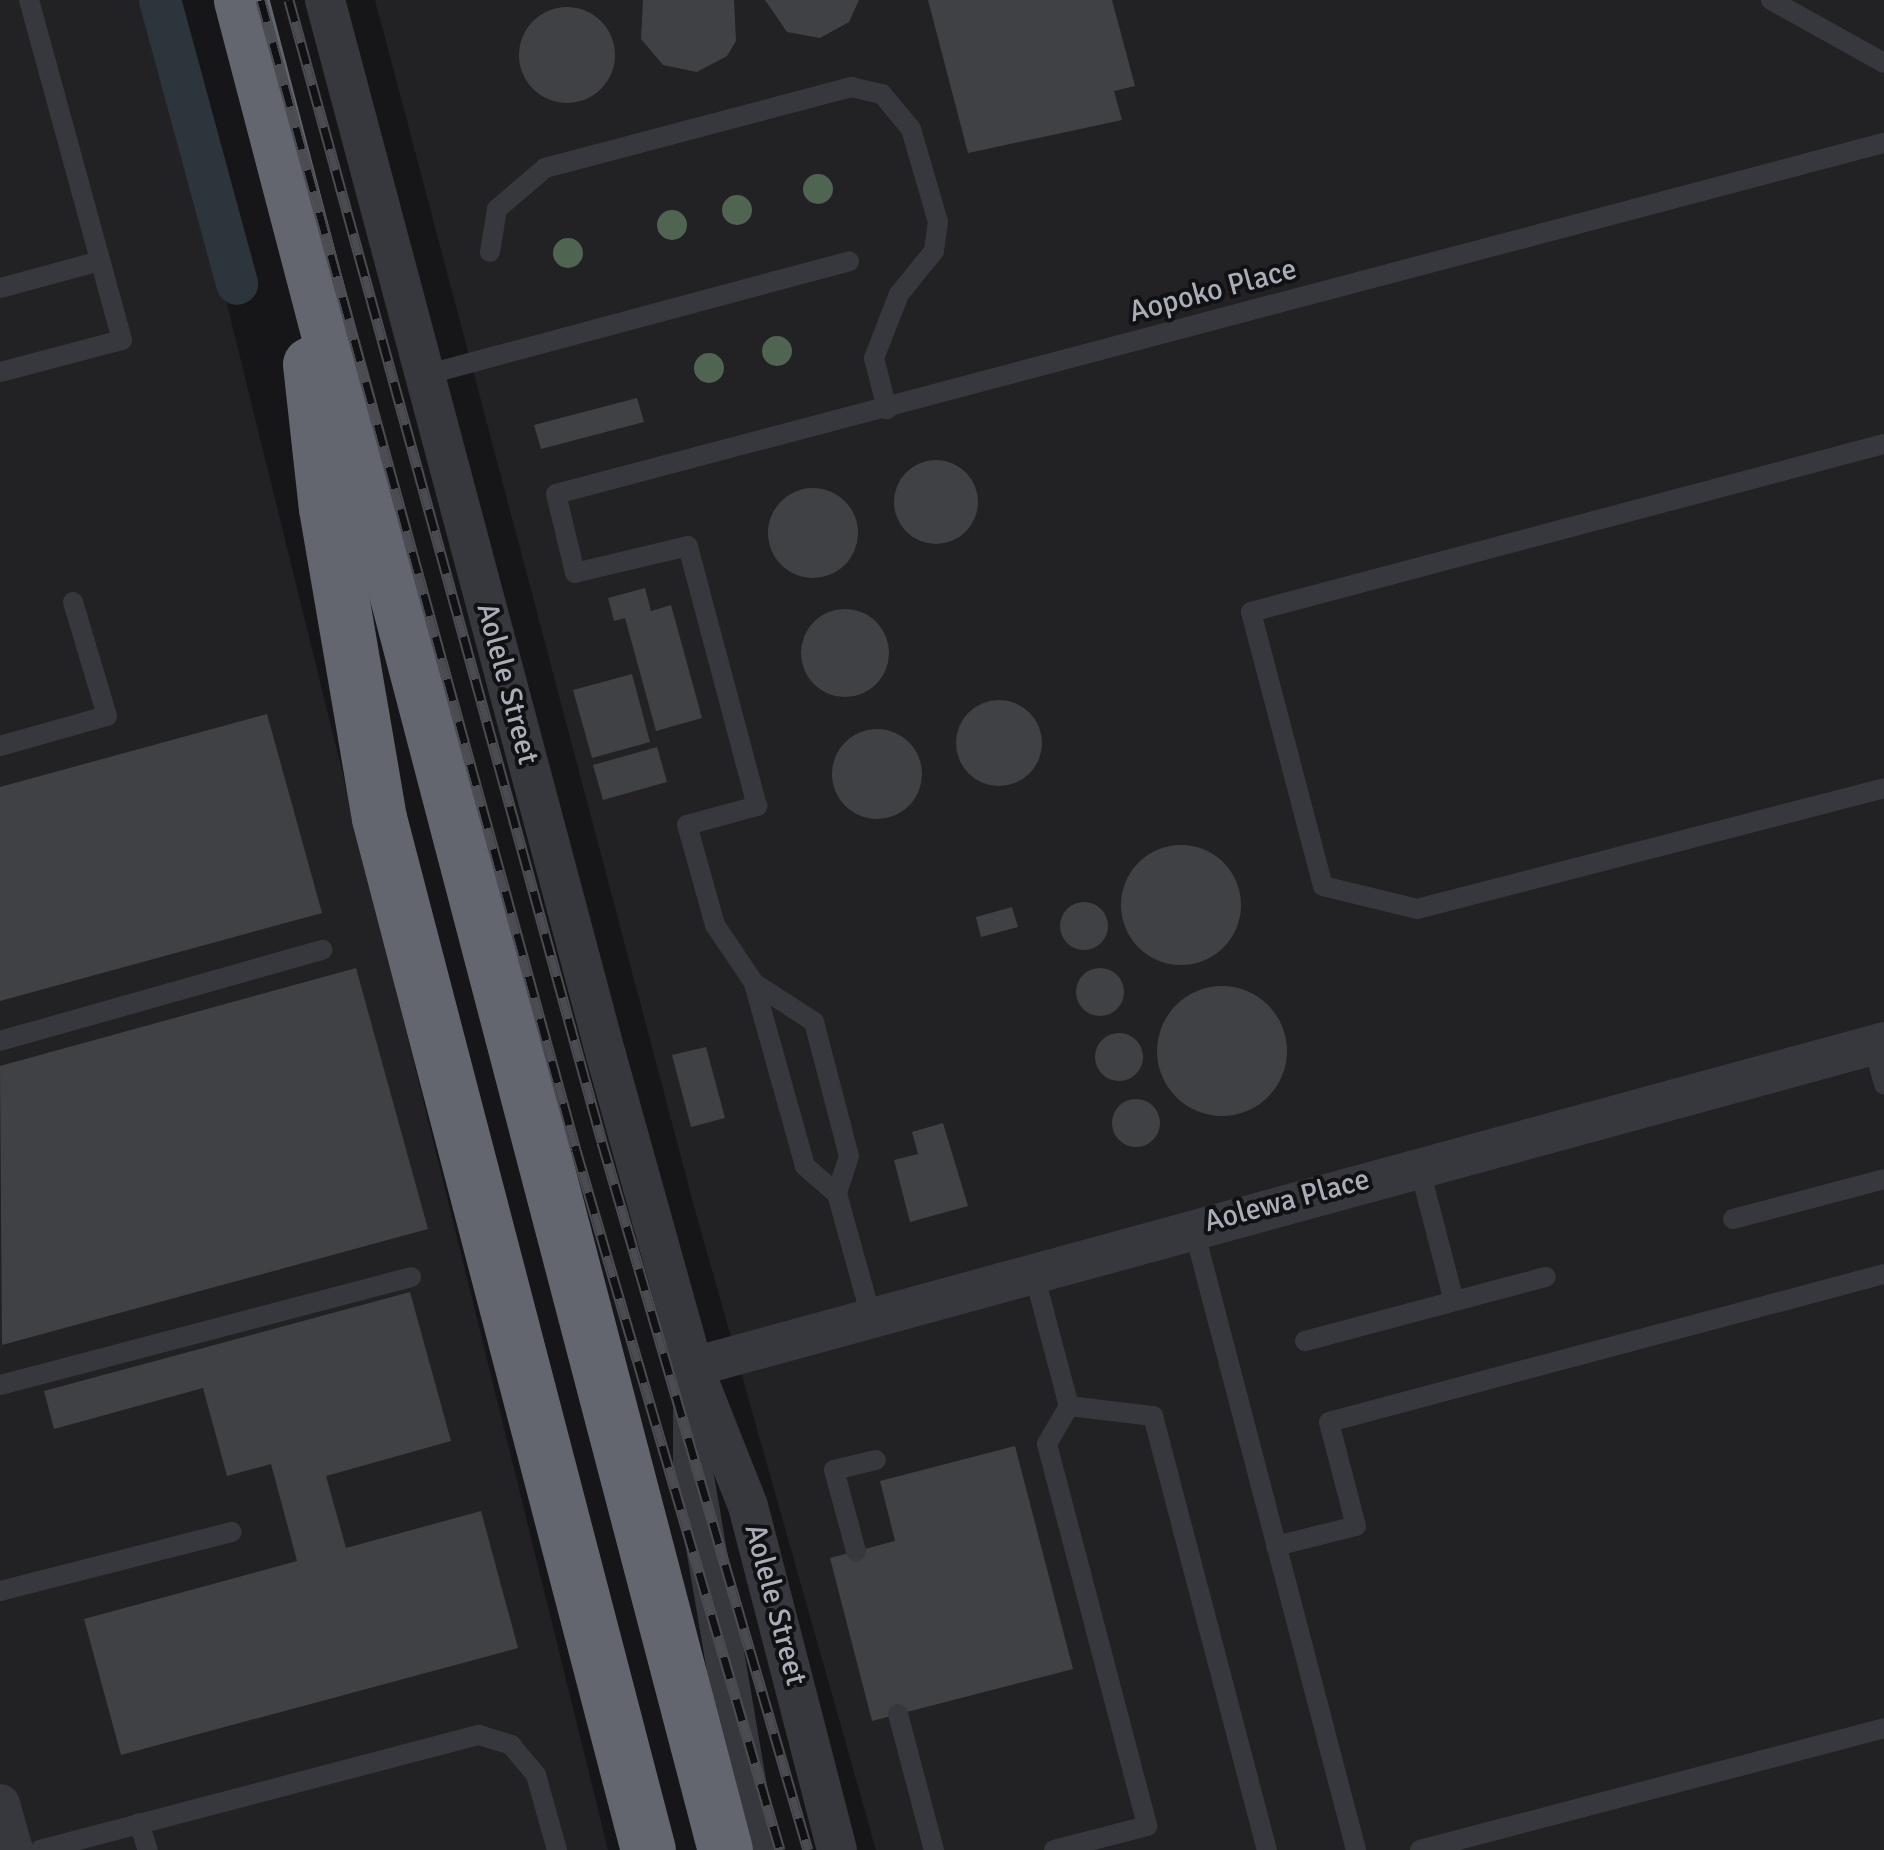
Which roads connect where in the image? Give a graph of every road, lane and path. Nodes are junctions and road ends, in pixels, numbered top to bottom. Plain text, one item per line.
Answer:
1 (29, 0) edge
2 (240, 0) edge
3 (325, 0) edge
4 (1771, 0) edge
5 (1884, 63) edge
6 (1884, 143) edge
7 (294, 212) junction
8 (490, 252) dead end
9 (849, 260) dead end
10 (100, 261) junction
11 (0, 288) edge
12 (0, 372) edge
13 (425, 375) junction
14 (886, 408) junction
15 (1884, 444) edge
16 (73, 602) dead end
17 (0, 746) edge
18 (1884, 788) edge
19 (322, 950) dead end
20 (754, 984) junction
21 (0, 1041) edge
22 (1879, 1043) edge
23 (1884, 1084) edge
24 (1419, 1166) junction
25 (1884, 1179) edge
26 (838, 1194) junction
27 (1732, 1219) dead end
28 (1193, 1226) junction
29 (1033, 1268) junction
30 (1884, 1274) edge
31 (411, 1276) dead end
32 (1546, 1277) dead end
33 (1454, 1301) junction
34 (872, 1320) junction
35 (1305, 1341) dead end
36 (693, 1367) junction
37 (0, 1385) edge
38 (1069, 1406) junction
39 (876, 1460) dead end
40 (232, 1532) dead end
41 (1276, 1546) junction
42 (856, 1552) dead end
43 (0, 1590) edge
44 (898, 1714) dead end
45 (1884, 1728) edge
46 (0, 1804) edge
47 (139, 1824) junction
48 (13, 1850) edge
49 (40, 1850) edge
50 (148, 1850) edge
51 (557, 1850) edge
52 (648, 1850) edge
53 (725, 1850) edge
54 (758, 1850) edge
55 (837, 1850) edge
56 (934, 1850) edge
57 (1054, 1850) edge
58 (1267, 1850) edge
59 (1356, 1850) edge
60 (1420, 1850) edge

1 - 10 lane
2 - 7 highway
3 - 13 street, Aolele Street
4 - 5 lane
6 - 14 lane, Aopoko Place
7 - 52 highway
7 - 53 highway
8 - 14 lane
9 - 13 lane
10 - 11 lane
10 - 12 lane
13 - 36 street, Aolele Street
14 - 20 lane, Aopoko Place
15 - 18 lane
16 - 17 lane
19 - 21 lane
20 - 26 lane
20 - 26 lane
22 - 23 lane
22 - 24 street, Aolewa Place
24 - 28 street, Aolewa Place
24 - 33 lane
25 - 27 lane
26 - 34 lane
28 - 29 street, Aolewa Place
28 - 41 lane
29 - 34 street, Aolewa Place
29 - 38 lane
30 - 41 lane
31 - 37 lane
32 - 33 lane
33 - 35 lane
34 - 36 street, Aolewa Place
36 - 54 street, Aolele Street
36 - 55 street, Aolele Street
38 - 57 lane
38 - 58 lane
39 - 42 lane
40 - 43 lane
41 - 59 lane
44 - 56 lane
45 - 60 lane
46 - 48 street
47 - 49 lane
47 - 50 lane
47 - 51 lane

